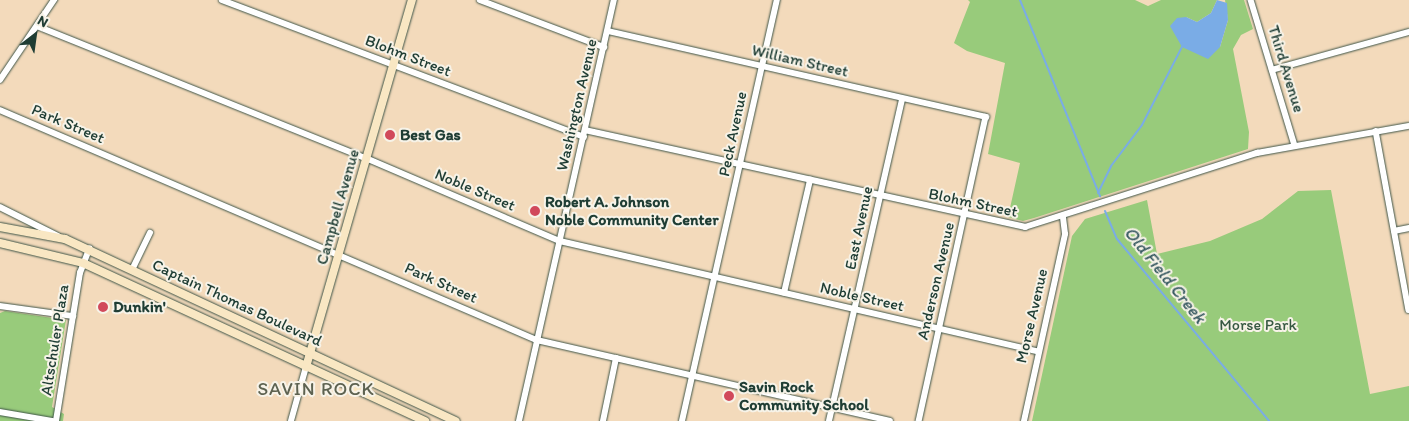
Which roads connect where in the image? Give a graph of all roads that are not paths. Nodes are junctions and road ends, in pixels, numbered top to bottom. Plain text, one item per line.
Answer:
1 (54, 0) edge
2 (222, 0) edge
3 (412, 0) edge
4 (480, 0) edge
5 (614, 0) edge
6 (777, 0) edge
7 (1251, 0) edge
8 (37, 26) junction
9 (608, 31) junction
10 (1409, 32) edge
11 (604, 47) junction
12 (393, 65) junction
13 (762, 66) junction
14 (1272, 70) junction
15 (0, 80) edge
16 (902, 98) junction
17 (0, 110) edge
18 (986, 117) joint
19 (1409, 126) edge
20 (585, 130) junction
21 (1376, 131) junction
22 (584, 137) junction
23 (1295, 146) junction
24 (366, 158) junction
25 (740, 165) junction
26 (810, 180) junction
27 (879, 196) junction
28 (0, 207) edge
29 (964, 216) junction
30 (1063, 218) junction
31 (0, 227) edge
32 (1409, 228) edge
33 (1394, 231) junction
34 (150, 233) dead end
35 (65, 239) junction
36 (560, 242) junction
37 (0, 243) edge
38 (89, 250) junction
39 (339, 253) junction
40 (83, 263) junction
41 (132, 270) junction
42 (714, 277) junction
43 (784, 293) junction
44 (0, 306) edge
45 (855, 309) junction
46 (1409, 310) edge
47 (73, 316) junction
48 (939, 328) junction
49 (537, 340) junction
50 (1038, 351) junction
51 (310, 352) junction
52 (616, 358) junction
53 (306, 367) junction
54 (693, 375) junction
55 (832, 408) junction
56 (0, 412) edge
57 (55, 421) edge
58 (291, 421) edge
59 (425, 421) edge
60 (456, 421) edge
61 (519, 421) edge
62 (603, 421) edge
63 (682, 421) edge
64 (829, 421) edge
65 (890, 421) edge
66 (919, 421) edge
67 (1024, 421) edge

1 - 8 street
2 - 12 street, Blohm Street
3 - 12 main road, Campbell Avenue
4 - 11 street
5 - 9 street, Washington Avenue
6 - 13 street, Peck Avenue
7 - 14 street, Third Avenue
8 - 15 street
8 - 24 street, Noble Street
9 - 11 street, Washington Avenue
9 - 13 street, William Street
10 - 14 street
11 - 20 street, Washington Avenue
12 - 22 street, Blohm Street
12 - 24 main road, Campbell Avenue
13 - 16 street, William Street
13 - 25 street, Peck Avenue
14 - 23 street, Third Avenue
16 - 18 street, William Street
16 - 27 street, East Avenue
17 - 39 street, Park Street
18 - 29 street, Anderson Avenue
19 - 21 street, Blohm Street
20 - 22 street, Washington Avenue
20 - 25 street, Blohm Street
21 - 23 street, Blohm Street
21 - 33 street
22 - 36 street, Washington Avenue
23 - 30 street, Blohm Street
24 - 36 street, Noble Street
24 - 39 main road, Campbell Avenue
25 - 26 street, Blohm Street
25 - 42 street, Peck Avenue
26 - 27 street, Blohm Street
26 - 43 street
27 - 29 street, Blohm Street
27 - 45 street, East Avenue
28 - 35 street
29 - 30 street, Blohm Street
29 - 48 street, Anderson Avenue
30 - 50 street, Morse Avenue
31 - 35 main road, Captain Thomas Boulevard
32 - 33 street
33 - 46 street
34 - 41 street
35 - 38 main road, Captain Thomas Boulevard
36 - 42 street, Noble Street
36 - 49 street, Washington Avenue
37 - 40 main road, Captain Thomas Boulevard
38 - 40 street, Altschuler Plaza
38 - 41 main road, Captain Thomas Boulevard
39 - 49 street, Park Street
39 - 51 main road, Campbell Avenue
40 - 47 street, Altschuler Plaza
40 - 53 main road, Captain Thomas Boulevard
41 - 51 main road, Captain Thomas Boulevard
42 - 43 street, Noble Street
42 - 54 street, Peck Avenue
43 - 45 street, Noble Street
44 - 47 street
45 - 48 street, Noble Street
45 - 55 street, East Avenue
47 - 57 street, Altschuler Plaza
48 - 50 street, Noble Street
48 - 66 street, Anderson Avenue
49 - 52 street, Park Street
49 - 61 street, Washington Avenue
50 - 67 street, Morse Avenue
51 - 53 main road, Campbell Avenue
51 - 60 main road, Captain Thomas Boulevard
52 - 54 street, Park Street
52 - 62 street
53 - 58 street, Campbell Avenue
53 - 59 main road, Captain Thomas Boulevard
54 - 55 street, Park Street
54 - 63 street, Peck Avenue
55 - 64 street, East Avenue
55 - 65 street, Park Street
56 - 57 street

